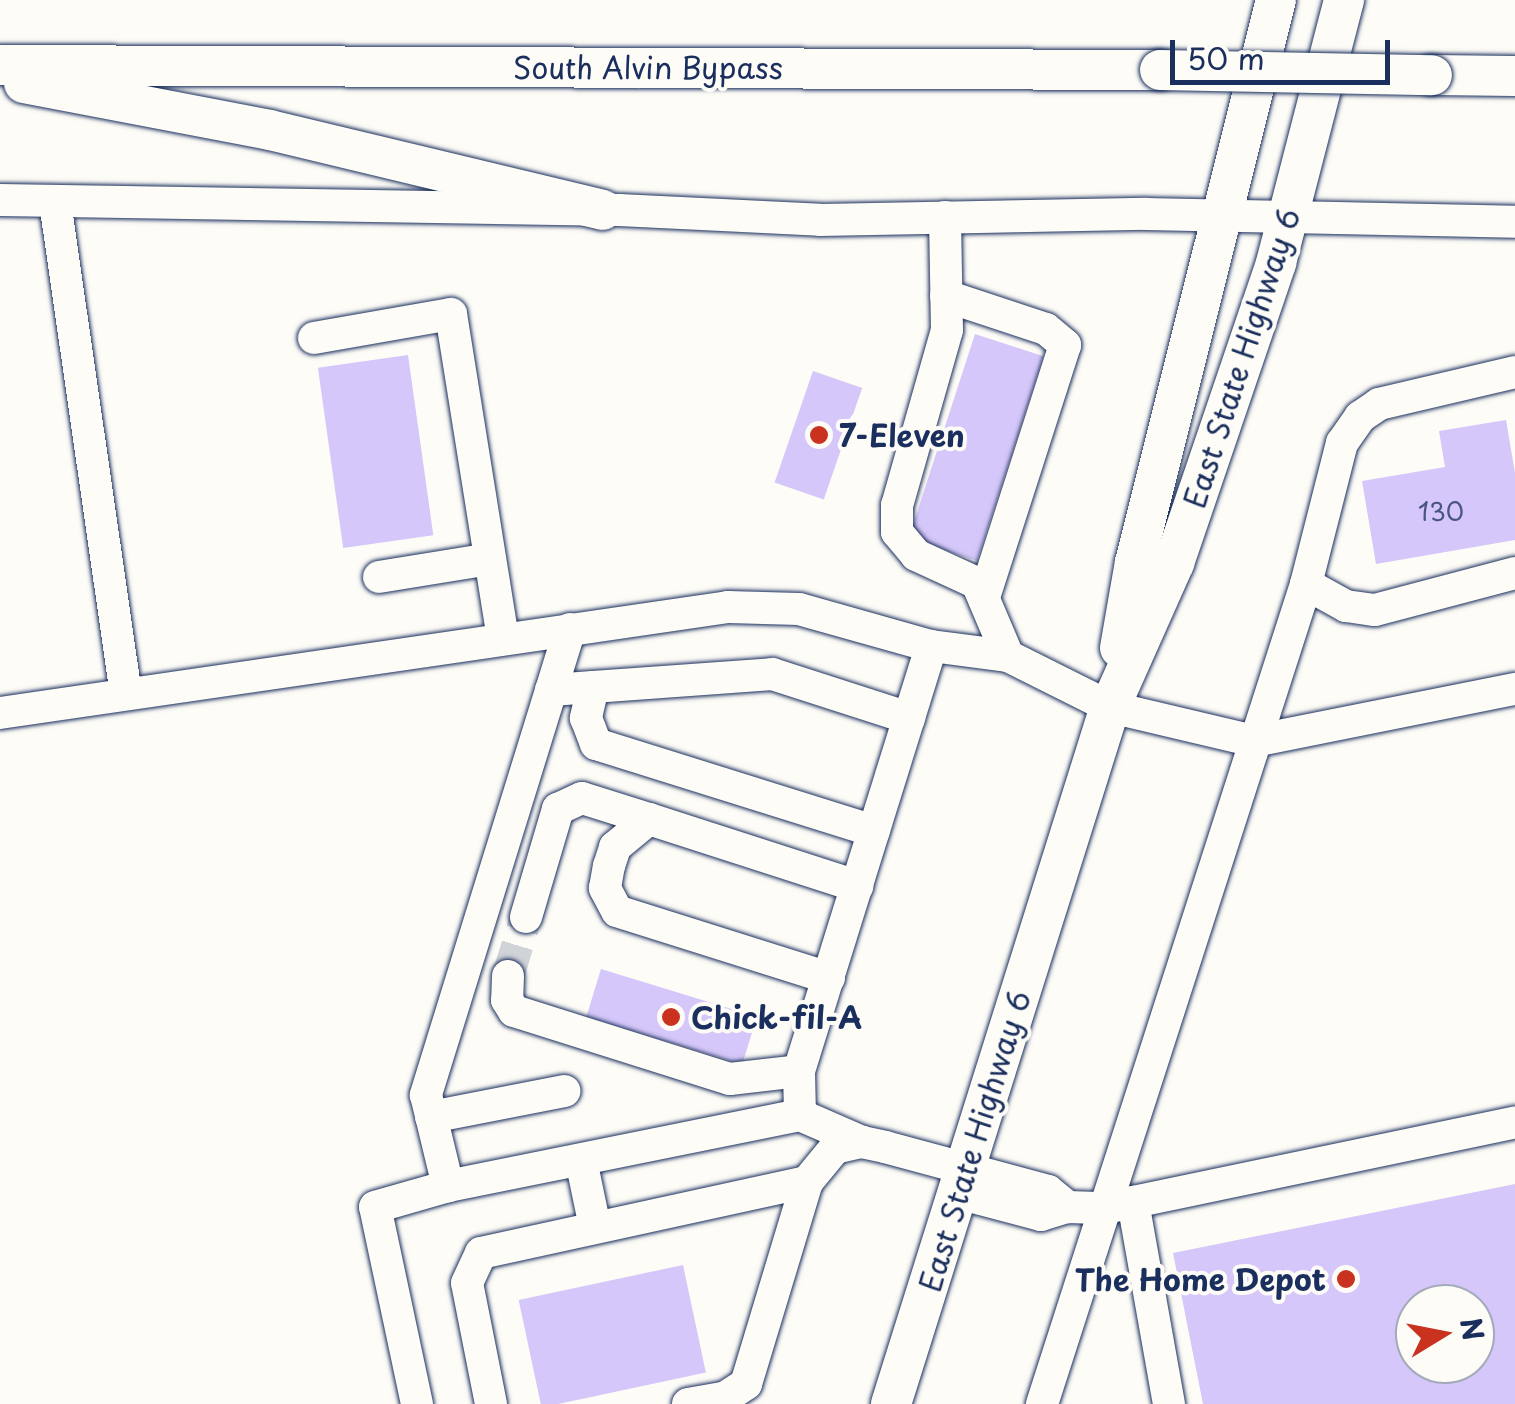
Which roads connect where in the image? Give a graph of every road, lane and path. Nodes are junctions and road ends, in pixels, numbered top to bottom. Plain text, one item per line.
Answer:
1 (1276, 0) edge
2 (1344, 0) edge
3 (0, 65) edge
4 (1515, 76) edge
5 (0, 78) edge
6 (0, 200) edge
7 (55, 202) junction
8 (602, 210) junction
9 (945, 216) junction
10 (1224, 218) junction
11 (1288, 219) junction
12 (1514, 225) edge
13 (946, 296) junction
14 (314, 338) dead end
15 (1515, 372) edge
16 (490, 559) junction
17 (1515, 573) edge
18 (378, 577) dead end
19 (1306, 584) junction
20 (984, 596) junction
21 (570, 629) junction
22 (503, 638) junction
23 (932, 646) junction
24 (1008, 656) junction
25 (593, 687) junction
26 (1515, 689) edge
27 (551, 690) junction
28 (126, 694) junction
29 (1110, 706) junction
30 (0, 712) edge
31 (909, 718) junction
32 (1254, 741) junction
33 (649, 819) junction
34 (874, 831) junction
35 (857, 886) junction
36 (526, 917) tunnel mouth
37 (508, 976) tunnel mouth
38 (828, 978) junction
39 (799, 1071) junction
40 (566, 1092) dead end
41 (800, 1116) junction
42 (431, 1117) junction
43 (1515, 1122) edge
44 (862, 1142) junction
45 (581, 1160) junction
46 (807, 1182) junction
47 (962, 1182) junction
48 (448, 1186) junction
49 (1119, 1205) junction
50 (595, 1227) junction
51 (1053, 1368) junction
52 (417, 1404) edge
53 (491, 1404) edge
54 (688, 1404) edge
55 (891, 1404) edge
56 (1042, 1404) edge
57 (1069, 1404) edge
58 (1169, 1404) edge

1 - 10 main road, East State Highway 6
2 - 11 main road, East State Highway 6
3 - 4 main road, South Alvin Bypass, bridge
5 - 8 main road
6 - 7 street
7 - 8 street
7 - 28 street
8 - 9 street
9 - 10 street
9 - 13 street
10 - 11 street
10 - 29 main road, East State Highway 6
11 - 12 street
11 - 29 main road, East State Highway 6
13 - 20 street
13 - 20 street
14 - 16 street
15 - 19 street
16 - 18 street
16 - 22 street
17 - 19 street
19 - 32 street
20 - 24 street
21 - 22 street
21 - 23 street
21 - 27 street
22 - 28 street
23 - 24 street
23 - 31 street
24 - 29 street
25 - 27 street
25 - 31 street
25 - 34 street
26 - 32 street
27 - 42 street
28 - 30 street
29 - 32 street
29 - 47 main road, East State Highway 6
31 - 34 street
32 - 49 street
33 - 35 street
33 - 36 street
33 - 38 street
34 - 35 street
35 - 38 street
37 - 39 street
38 - 39 street
39 - 41 street
40 - 42 street
41 - 44 street
41 - 45 street
42 - 48 street
43 - 49 street
44 - 46 street
44 - 47 street
45 - 48 street
45 - 50 street
46 - 50 street
46 - 54 street
47 - 49 street
47 - 55 main road, East State Highway 6
48 - 52 street
49 - 51 street
49 - 58 street
50 - 53 street
51 - 56 street
51 - 57 street

